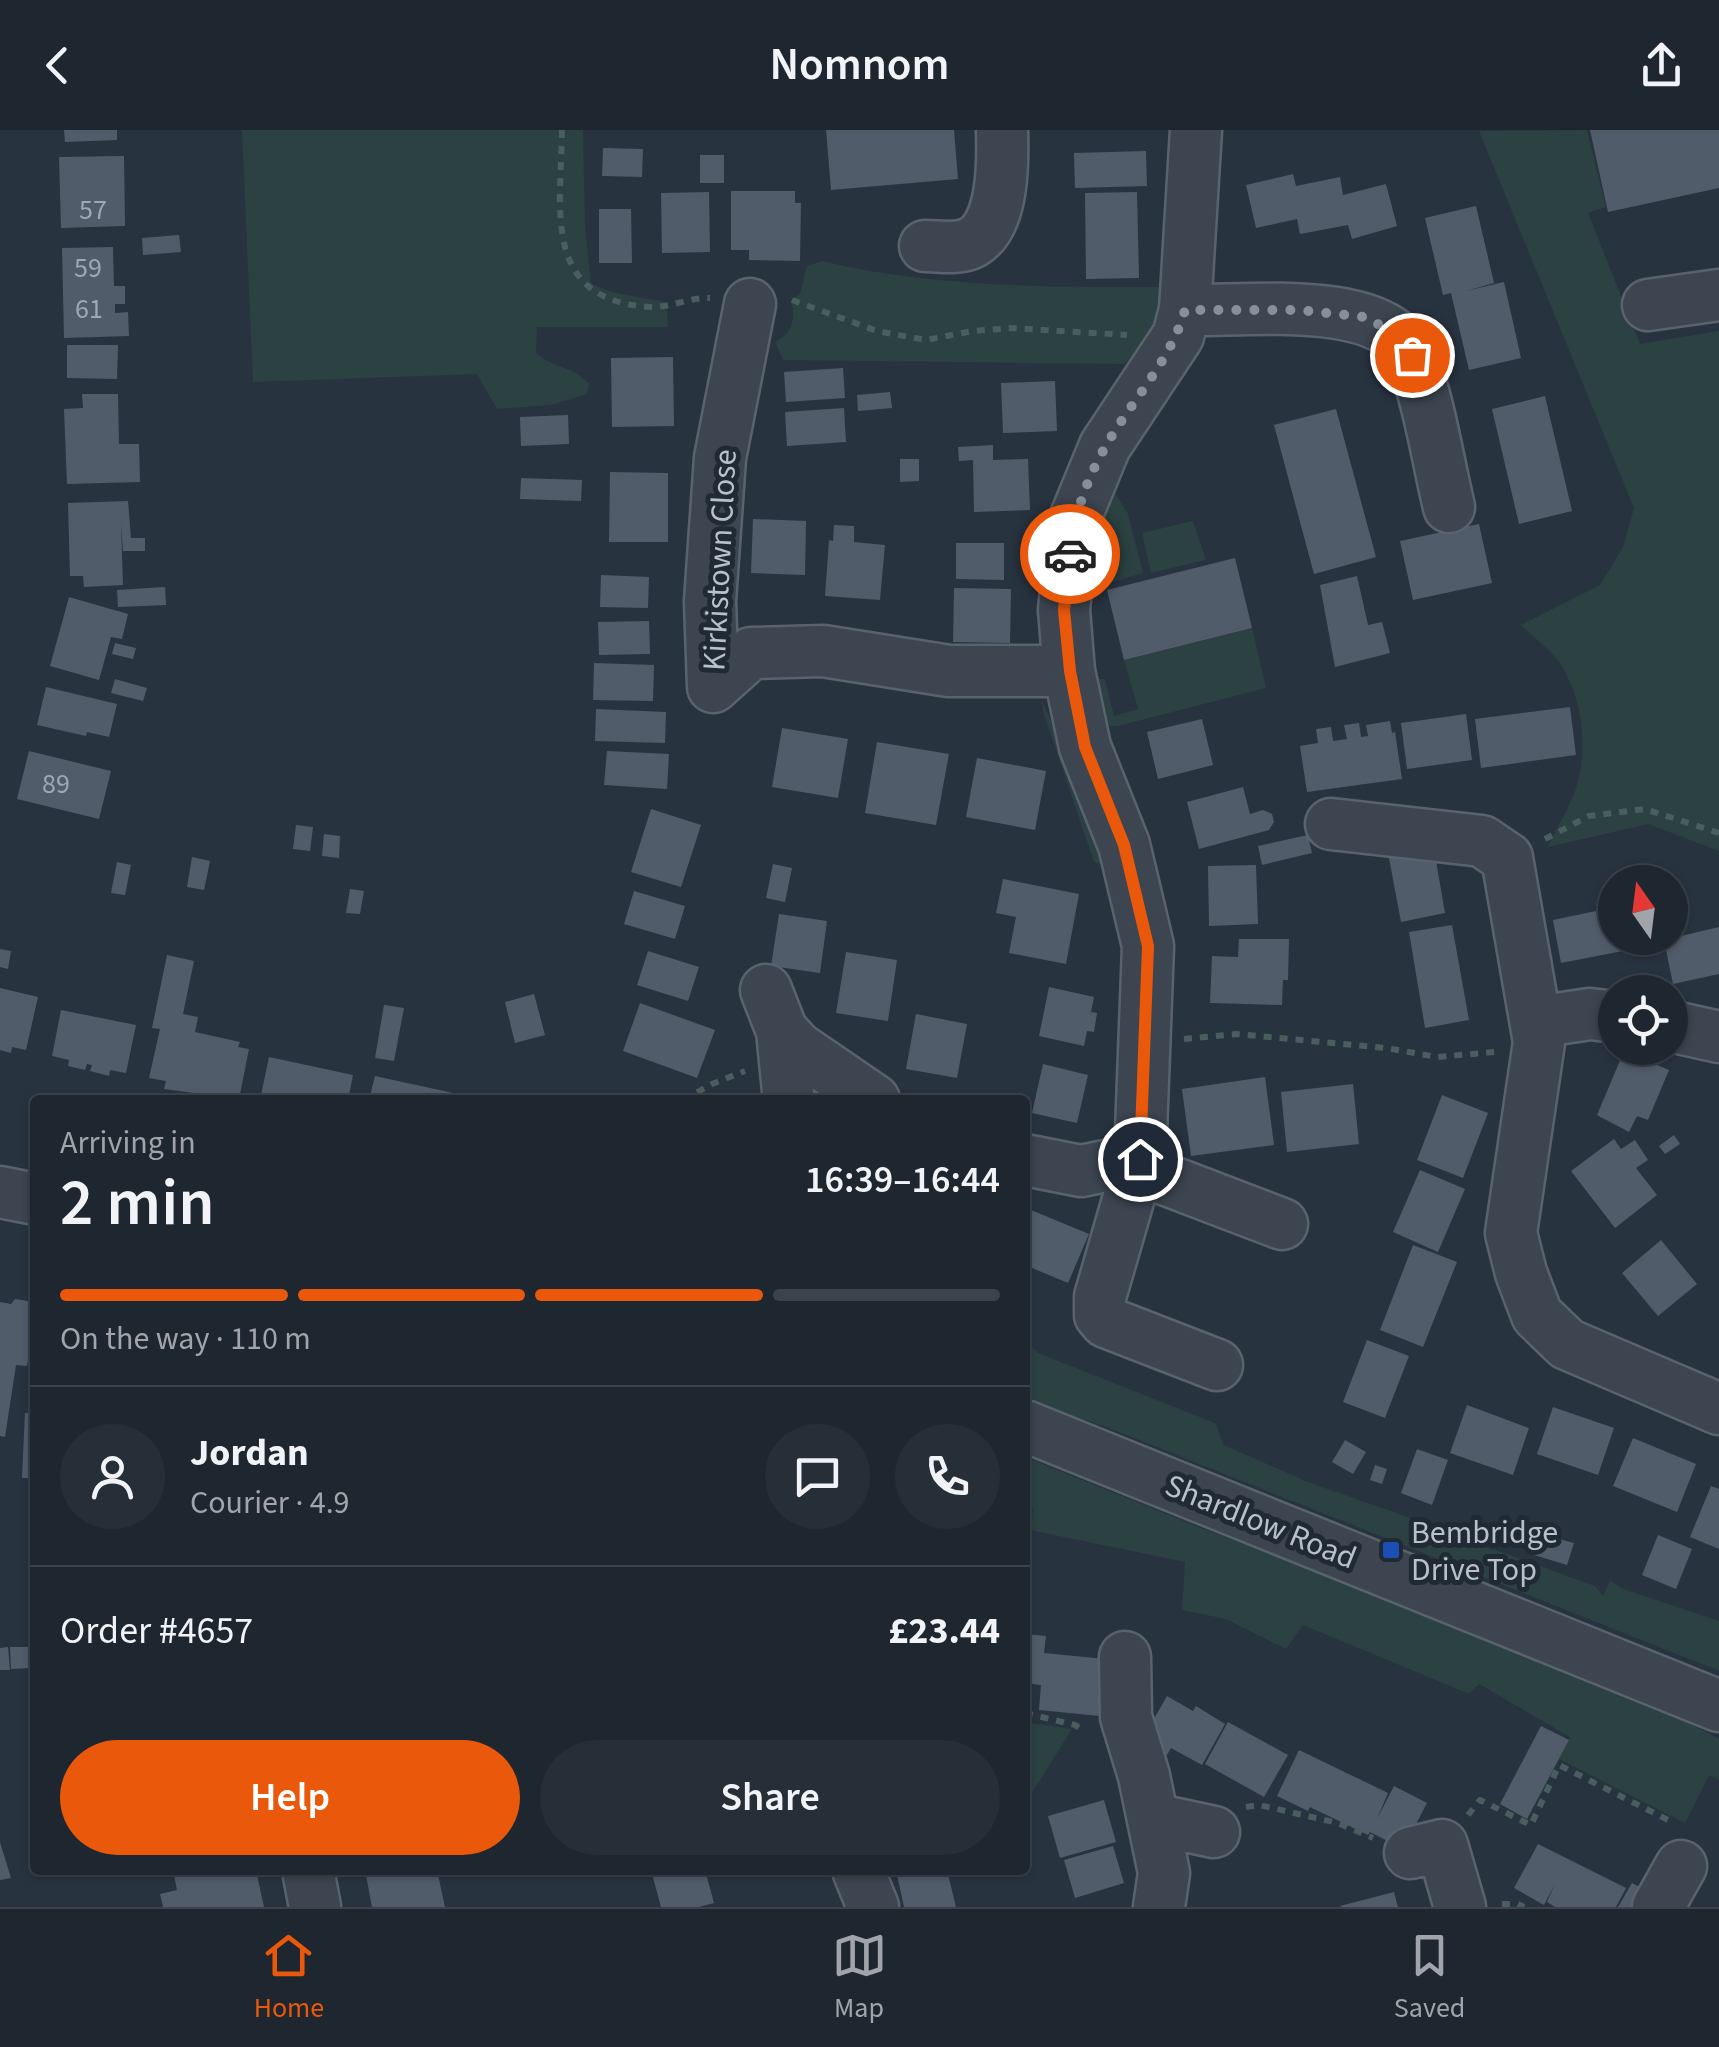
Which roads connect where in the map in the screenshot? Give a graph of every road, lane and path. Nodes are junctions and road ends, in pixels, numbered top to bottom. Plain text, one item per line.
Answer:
1 (562, 130) edge
2 (1002, 130) edge
3 (1196, 130) edge
4 (925, 246) dead end
5 (1719, 294) edge
6 (750, 304) junction
7 (1648, 306) dead end
8 (1181, 323) junction
9 (1450, 507) dead end
10 (1070, 671) junction
11 (1589, 816) dead end
12 (1332, 824) dead end
13 (1719, 833) edge
14 (1598, 1015) edge
15 (1688, 1030) edge
16 (1719, 1037) edge
17 (1531, 1038) junction
18 (780, 1042) joint
19 (1144, 1049) junction
20 (692, 1095) edge
21 (867, 1095) edge
22 (1030, 1161) edge
23 (1139, 1164) junction
24 (0, 1192) edge
25 (30, 1198) edge
26 (1282, 1224) dead end
27 (1217, 1365) dead end
28 (1719, 1409) edge
29 (1030, 1428) edge
30 (1125, 1657) dead end
31 (1719, 1706) edge
32 (1148, 1798) junction
33 (1214, 1832) dead end
34 (1426, 1849) joint
35 (309, 1875) edge
36 (860, 1875) edge
37 (1670, 1886) edge
38 (316, 1907) edge
39 (873, 1907) edge
40 (1160, 1907) edge
41 (1460, 1907) edge

1 - 6 path
2 - 4 street
3 - 8 street
5 - 7 street
6 - 8 path
6 - 10 street, Kirkistown Close
8 - 9 street
8 - 10 street
10 - 19 street
11 - 13 path
12 - 17 street
14 - 17 street
15 - 16 street
17 - 19 path
17 - 28 street
18 - 20 path
18 - 21 street
19 - 23 street
22 - 23 street
23 - 26 street
23 - 27 street
24 - 25 street
29 - 31 street, Shardlow Road
30 - 32 street
32 - 33 street
32 - 40 street
34 - 37 path
34 - 41 street
35 - 38 street
36 - 39 street

